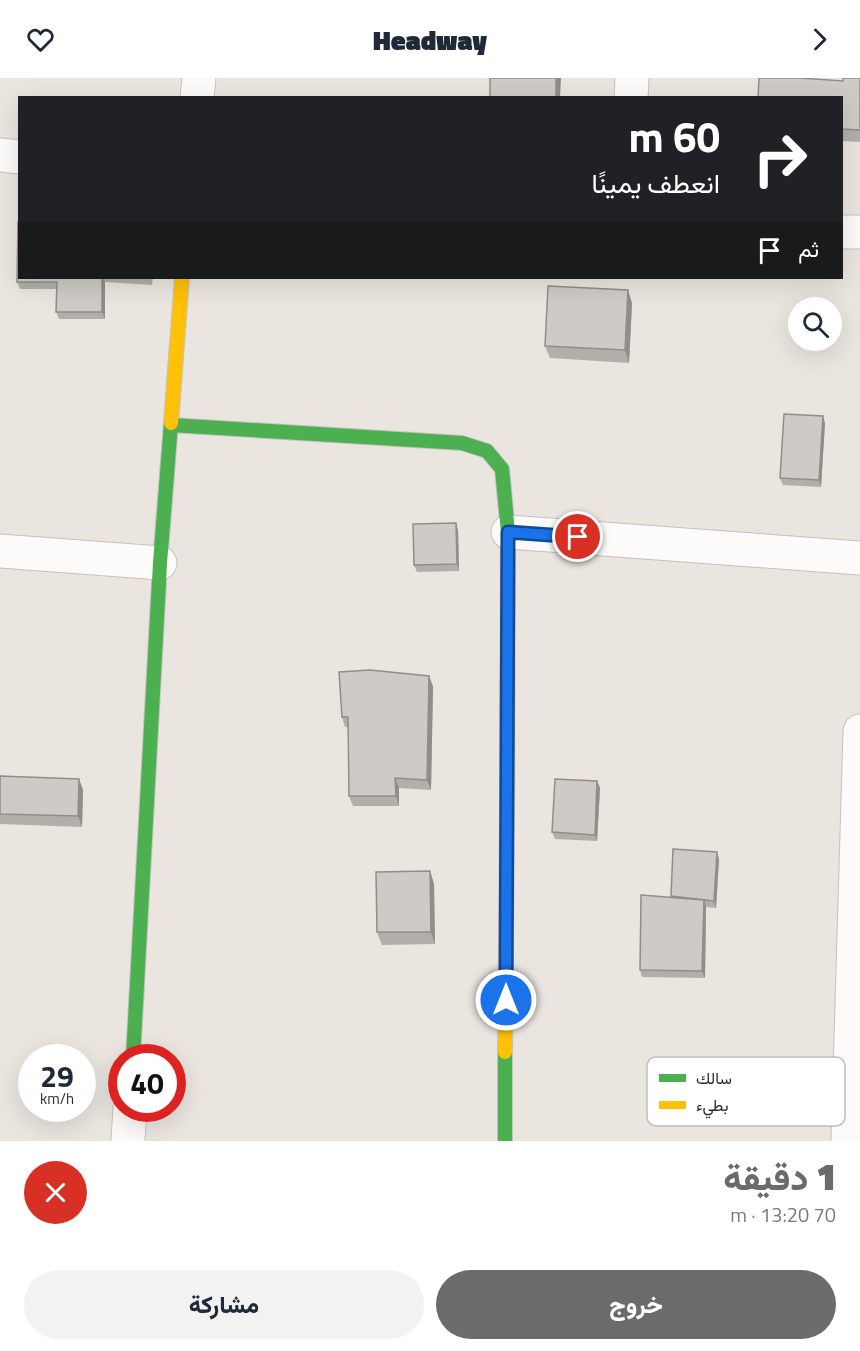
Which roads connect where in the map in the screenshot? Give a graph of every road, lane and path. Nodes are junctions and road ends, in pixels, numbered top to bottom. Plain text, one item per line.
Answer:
1 (199, 78) edge
2 (632, 78) edge
3 (197, 96) edge
4 (631, 96) edge
5 (0, 155) edge
6 (18, 157) edge
7 (843, 232) edge
8 (860, 232) edge
9 (182, 279) edge
10 (171, 425) junction
11 (508, 532) junction
12 (0, 551) edge
13 (860, 558) edge
14 (160, 563) junction
15 (860, 731) edge
16 (134, 1044) edge
17 (129, 1122) edge
18 (128, 1141) edge
19 (505, 1141) edge
20 (848, 1141) edge

1 - 3 street
2 - 4 street
5 - 6 street
7 - 8 street
9 - 10 street
10 - 11 street
10 - 14 street
11 - 13 street
11 - 19 street
12 - 14 street
14 - 16 street
15 - 20 street
17 - 18 street

